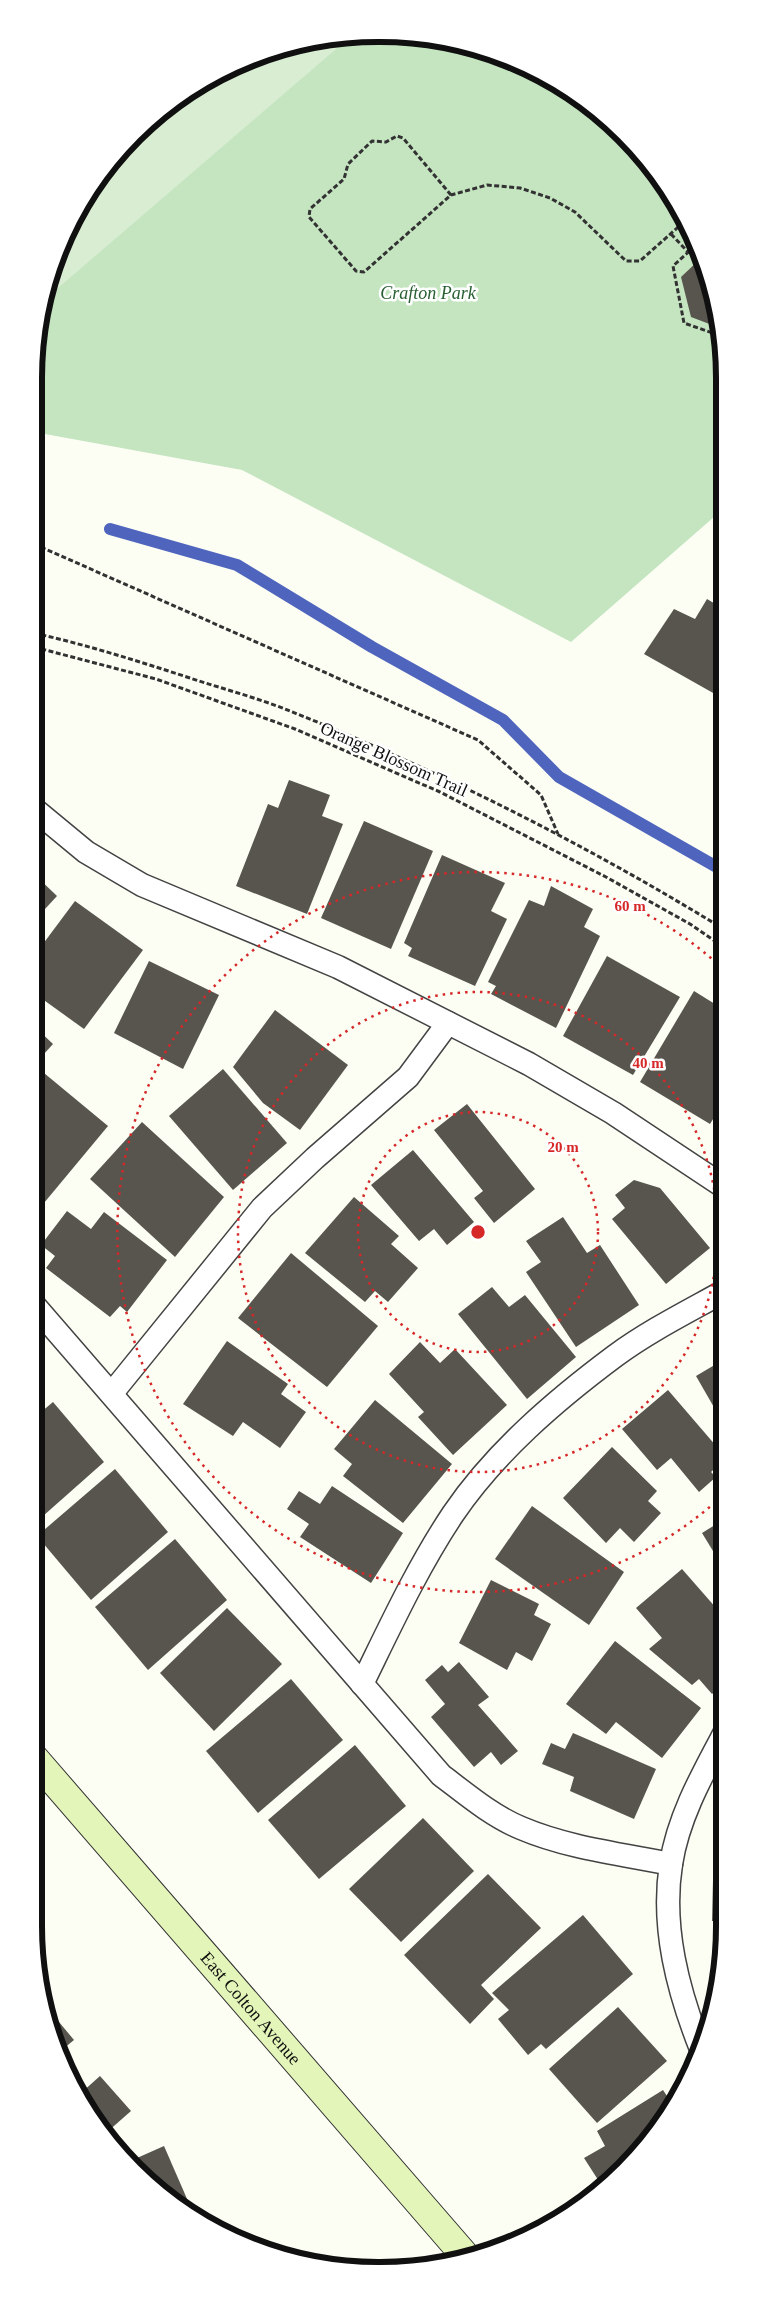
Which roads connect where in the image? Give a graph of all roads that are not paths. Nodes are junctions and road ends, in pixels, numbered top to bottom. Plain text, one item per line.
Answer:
1 (42, 816) edge
2 (448, 1023) junction
3 (716, 1181) edge
4 (716, 1296) edge
5 (42, 1314) edge
6 (112, 1393) junction
7 (362, 1684) junction
8 (716, 1749) edge
9 (42, 1780) edge
10 (671, 1864) junction
11 (697, 2037) edge
12 (461, 2252) edge

1 - 2 lane
2 - 3 lane
2 - 6 lane
4 - 7 lane
5 - 6 lane
6 - 7 lane
7 - 10 lane
8 - 10 lane
9 - 12 street, East Colton Avenue
10 - 11 lane

